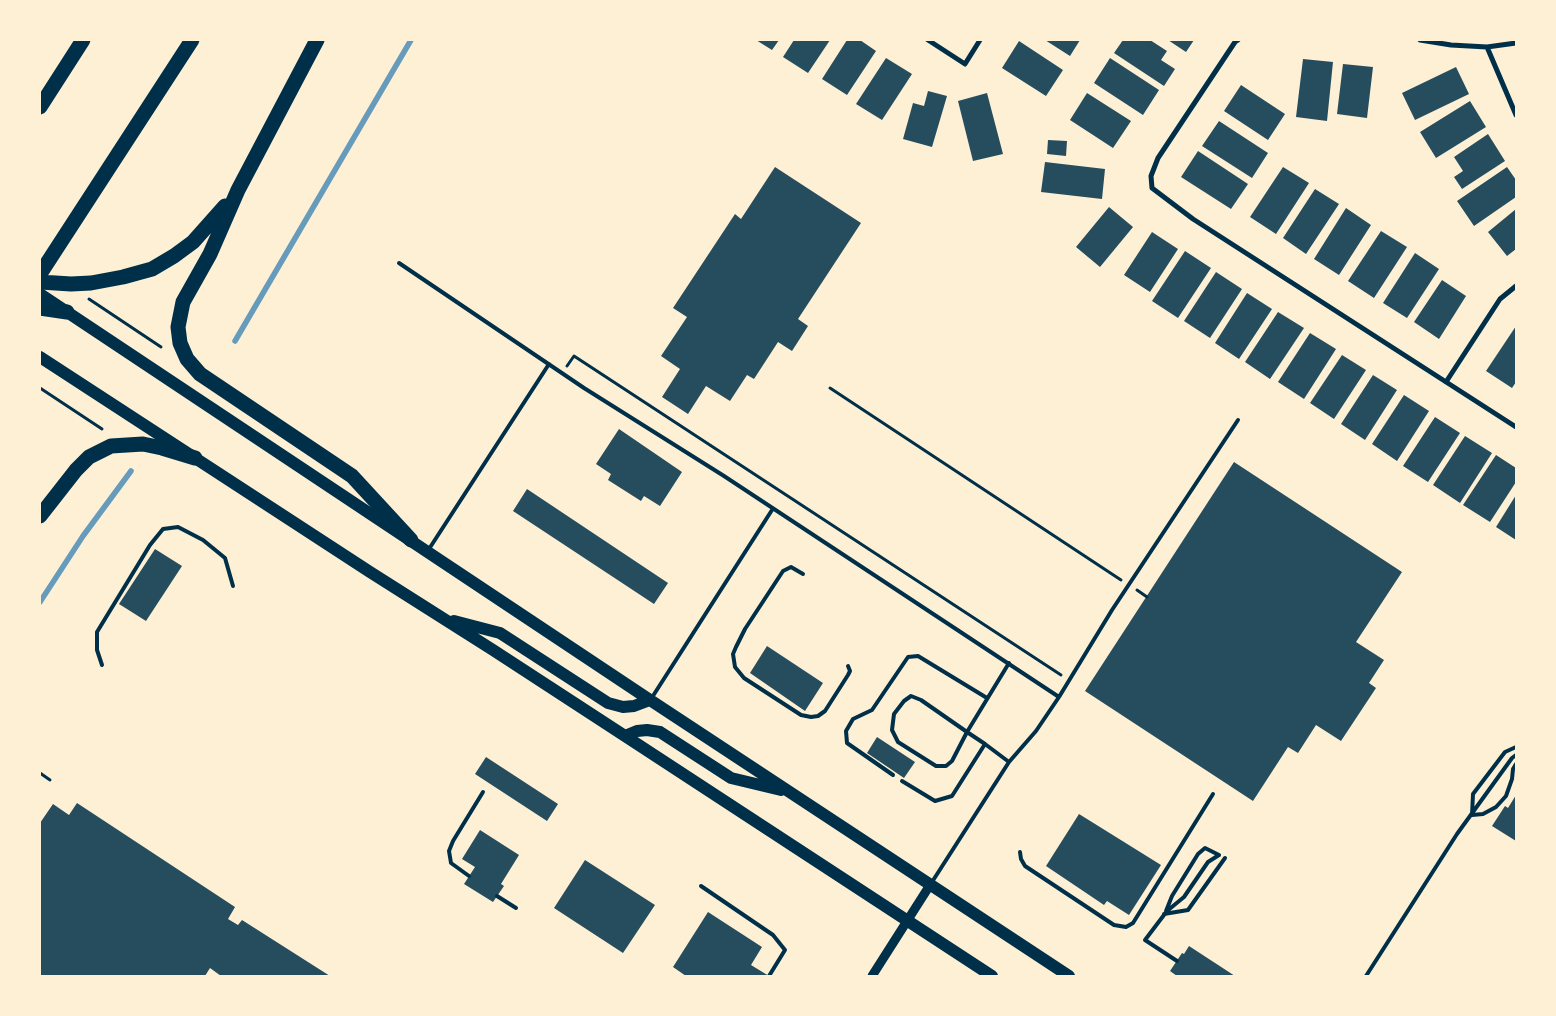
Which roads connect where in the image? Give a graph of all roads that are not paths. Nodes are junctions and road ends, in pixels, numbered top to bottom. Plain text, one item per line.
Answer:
1 (83, 40) edge
2 (192, 40) edge
3 (317, 40) edge
4 (928, 40) edge
5 (980, 40) edge
6 (1238, 40) edge
7 (1420, 40) edge
8 (1516, 44) edge
9 (1487, 47) junction
10 (40, 107) edge
11 (1516, 115) edge
12 (238, 190) junction
13 (399, 263) dead end
14 (40, 274) edge
15 (40, 282) edge
16 (1516, 286) edge
17 (40, 294) edge
18 (40, 308) edge
19 (67, 312) junction
20 (40, 357) edge
21 (548, 364) junction
22 (1446, 382) junction
23 (1238, 420) dead end
24 (1516, 427) edge
25 (195, 458) junction
26 (772, 510) junction
27 (40, 516) edge
28 (411, 540) junction
29 (428, 551) junction
30 (803, 574) dead end
31 (233, 586) dead end
32 (440, 617) junction
33 (1009, 663) junction
34 (102, 665) dead end
35 (848, 666) dead end
36 (1059, 697) junction
37 (988, 698) junction
38 (650, 700) junction
39 (967, 732) junction
40 (625, 736) junction
41 (985, 744) junction
42 (1516, 747) edge
43 (1516, 755) edge
44 (1009, 762) junction
45 (1516, 764) edge
46 (893, 775) dead end
47 (902, 781) dead end
48 (483, 792) dead end
49 (790, 792) junction
50 (1213, 794) dead end
51 (1472, 815) junction
52 (1020, 852) dead end
53 (1225, 858) dead end
54 (468, 876) dead end
55 (930, 885) junction
56 (701, 886) dead end
57 (497, 896) dead end
58 (516, 908) dead end
59 (1164, 914) junction
60 (907, 921) junction
61 (1176, 962) dead end
62 (768, 976) edge
63 (872, 976) edge
64 (992, 976) edge
65 (1069, 976) edge
66 (1366, 976) edge

1 - 10 highway
2 - 14 highway
3 - 12 highway
4 - 5 street
6 - 22 street
7 - 9 street
8 - 9 street
9 - 11 street
12 - 15 highway
12 - 28 highway
13 - 21 lane
16 - 22 street
17 - 19 main road
18 - 19 highway
19 - 28 main road
20 - 25 main road
21 - 26 lane
21 - 29 lane
22 - 24 street
23 - 36 lane
25 - 27 highway
25 - 32 main road
26 - 33 lane
26 - 38 lane
28 - 29 main road
29 - 38 main road
30 - 35 lane
31 - 34 lane
32 - 38 main road
32 - 40 main road
33 - 36 lane
33 - 37 lane
36 - 44 lane
37 - 39 lane
37 - 46 lane
38 - 49 main road
39 - 39 lane
39 - 41 lane
40 - 49 main road
40 - 60 main road
41 - 44 lane
41 - 47 lane
42 - 51 lane
43 - 51 lane
44 - 55 lane
45 - 51 lane
48 - 54 lane
49 - 55 main road
50 - 52 lane
51 - 66 lane
53 - 59 lane
55 - 60 street
55 - 65 main road
56 - 62 lane
57 - 58 lane
59 - 59 lane
59 - 61 lane
60 - 63 street
60 - 64 main road

